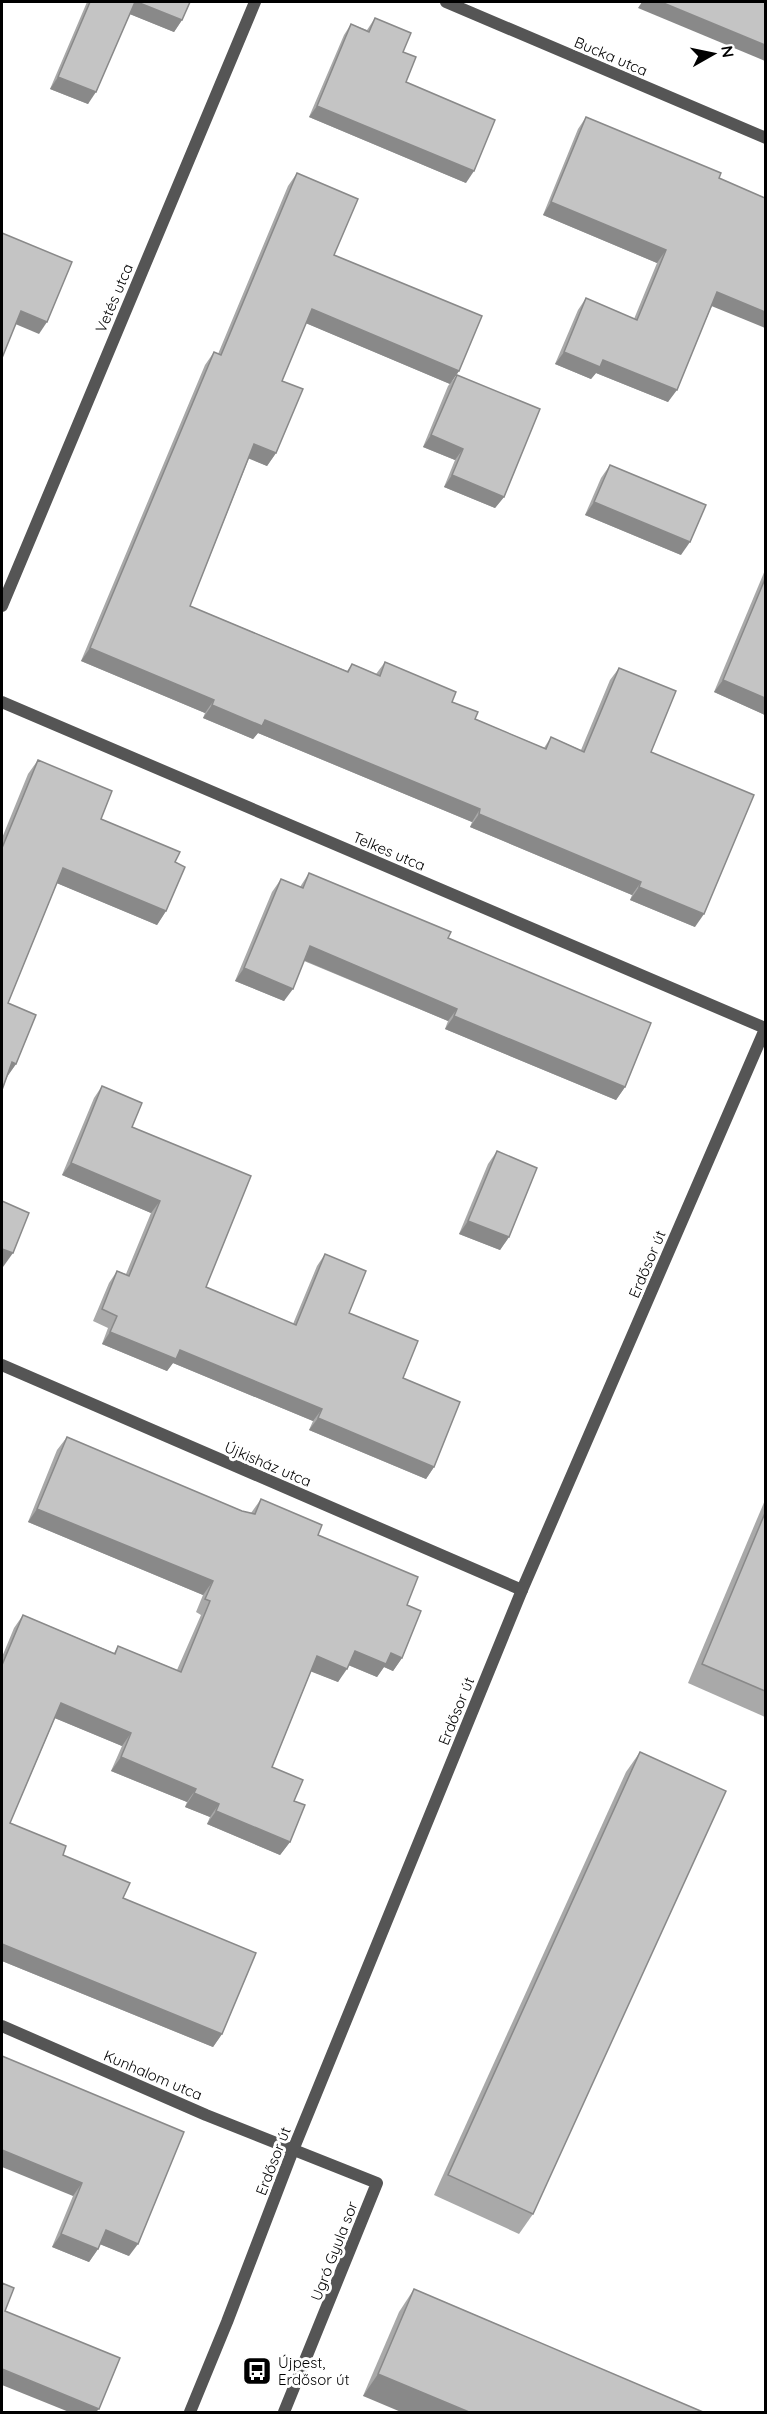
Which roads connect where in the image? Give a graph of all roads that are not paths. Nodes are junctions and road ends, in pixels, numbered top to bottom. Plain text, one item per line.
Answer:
1 (255, 2) edge
2 (446, 2) edge
3 (765, 138) edge
4 (2, 606) edge
5 (2, 702) edge
6 (765, 1028) edge
7 (2, 1365) edge
8 (522, 1590) junction
9 (2, 2026) edge
10 (293, 2150) junction
11 (190, 2412) edge
12 (284, 2412) edge

1 - 4 street, Vetés utca
2 - 3 street, Bucka utca
5 - 6 street, Telkes utca
6 - 8 street, Erdősor út
7 - 8 street, Újkisház utca
8 - 10 street, Erdősor út
9 - 10 street, Kunhalom utca
10 - 11 street, Erdősor út
10 - 12 street, Ugró Gyula sor

